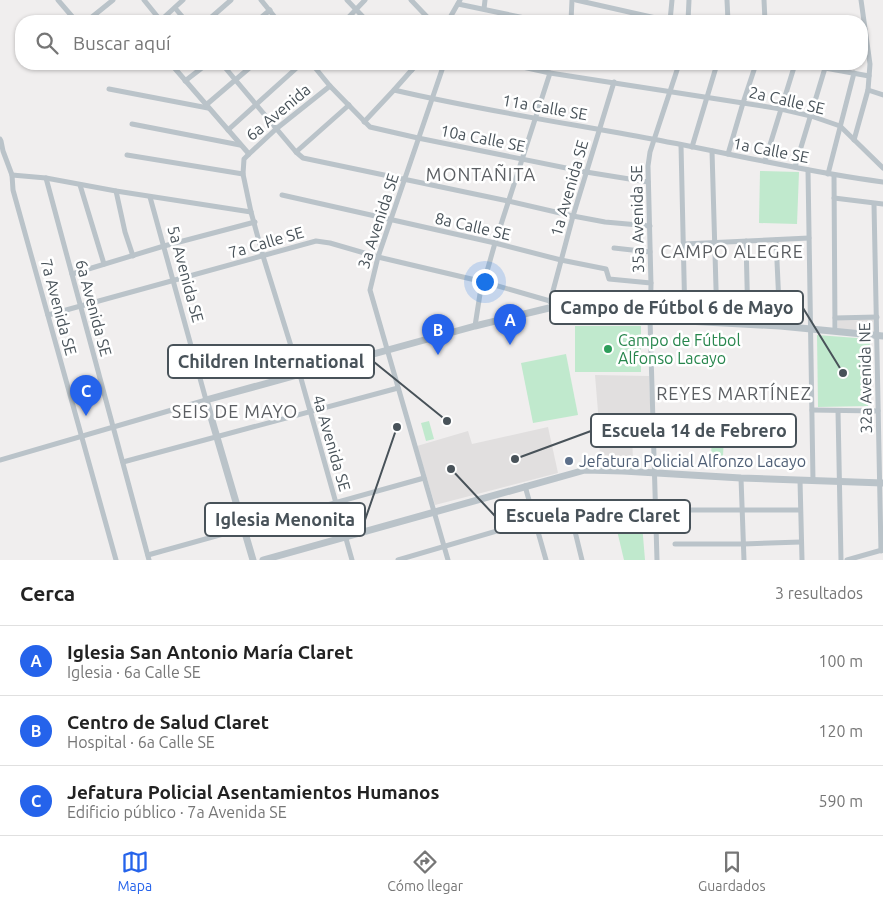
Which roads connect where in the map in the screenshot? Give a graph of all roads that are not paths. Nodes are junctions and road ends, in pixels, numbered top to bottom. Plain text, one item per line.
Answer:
1 (58, 0) edge
2 (113, 0) edge
3 (144, 0) edge
4 (183, 0) edge
5 (232, 0) edge
6 (261, 0) edge
7 (348, 0) edge
8 (365, 0) edge
9 (411, 0) edge
10 (485, 0) edge
11 (574, 0) edge
12 (672, 0) edge
13 (689, 0) edge
14 (727, 0) edge
15 (764, 0) edge
16 (861, 0) edge
17 (459, 2) edge
18 (175, 8) junction
19 (356, 9) junction
20 (484, 9) junction
21 (270, 10) junction
22 (71, 15) edge
23 (94, 15) edge
24 (155, 15) edge
25 (167, 15) edge
26 (181, 15) edge
27 (214, 15) edge
28 (264, 15) edge
29 (274, 15) edge
30 (350, 15) edge
31 (362, 15) edge
32 (426, 15) edge
33 (451, 15) edge
34 (512, 15) edge
35 (572, 15) edge
36 (643, 15) edge
37 (671, 15) edge
38 (688, 15) edge
39 (728, 15) edge
40 (765, 15) edge
41 (863, 15) edge
42 (868, 50) edge
43 (176, 70) edge
44 (199, 70) edge
45 (227, 70) edge
46 (247, 70) edge
47 (294, 70) edge
48 (317, 70) edge
49 (412, 70) edge
50 (442, 70) edge
51 (536, 70) edge
52 (677, 70) edge
53 (715, 70) edge
54 (754, 70) edge
55 (793, 70) edge
56 (824, 70) edge
57 (837, 70) edge
58 (550, 73) junction
59 (854, 73) junction
60 (869, 76) junction
61 (235, 80) junction
62 (185, 81) junction
63 (614, 82) junction
64 (330, 86) junction
65 (109, 89) dead end
66 (394, 90) junction
67 (669, 90) junction
68 (868, 90) junction
69 (883, 95) edge
70 (706, 97) junction
71 (432, 99) junction
72 (743, 103) junction
73 (256, 104) junction
74 (349, 105) junction
75 (208, 106) junction
76 (781, 110) junction
77 (811, 116) junction
78 (535, 118) junction
79 (364, 122) junction
80 (132, 124) dead end
81 (840, 126) junction
82 (276, 128) junction
83 (600, 129) junction
84 (228, 130) junction
85 (418, 138) junction
86 (0, 139) edge
87 (654, 139) junction
88 (854, 140) junction
89 (241, 145) junction
90 (682, 145) junction
91 (692, 147) junction
92 (712, 151) junction
93 (296, 152) junction
94 (248, 154) junction
95 (728, 154) junction
96 (127, 155) dead end
97 (522, 159) junction
98 (244, 160) joint
99 (765, 161) junction
100 (794, 167) junction
101 (883, 168) edge
102 (808, 170) junction
103 (586, 172) junction
104 (243, 174) junction
105 (831, 174) junction
106 (12, 176) junction
107 (46, 178) junction
108 (405, 180) junction
109 (648, 182) junction
110 (883, 182) edge
111 (80, 185) junction
112 (116, 191) junction
113 (282, 195) dead end
114 (150, 197) junction
115 (834, 198) junction
116 (508, 201) junction
117 (874, 204) junction
118 (883, 204) edge
119 (251, 212) junction
120 (573, 216) junction
121 (390, 220) junction
122 (255, 222) junction
123 (650, 226) junction
124 (809, 238) junction
125 (776, 240) junction
126 (746, 241) junction
127 (495, 243) junction
128 (716, 243) junction
129 (684, 244) junction
130 (164, 246) junction
131 (614, 248) dead end
132 (650, 252) junction
133 (133, 256) junction
134 (264, 256) junction
135 (378, 257) junction
136 (562, 260) junction
137 (104, 264) junction
138 (72, 274) junction
139 (174, 281) junction
140 (484, 282) junction
141 (651, 283) junction
142 (549, 305) junction
143 (81, 307) junction
144 (48, 315) junction
145 (877, 317) junction
146 (650, 318) junction
147 (835, 318) junction
148 (685, 320) junction
149 (717, 322) junction
150 (748, 324) junction
151 (475, 326) junction
152 (780, 326) junction
153 (811, 329) junction
154 (835, 331) junction
155 (880, 335) edge
156 (387, 350) junction
157 (300, 375) junction
158 (398, 388) junction
159 (206, 400) junction
160 (812, 410) junction
161 (310, 411) junction
162 (838, 411) junction
163 (878, 411) junction
164 (113, 427) junction
165 (82, 435) junction
166 (216, 437) junction
167 (0, 460) edge
168 (123, 462) junction
169 (656, 473) junction
170 (424, 478) junction
171 (741, 478) junction
172 (800, 480) junction
173 (813, 481) junction
174 (840, 482) junction
175 (881, 483) edge
176 (525, 486) junction
177 (336, 503) junction
178 (656, 508) junction
179 (674, 510) dead end
180 (742, 510) junction
181 (800, 510) junction
182 (570, 511) junction
183 (434, 512) junction
184 (534, 520) junction
185 (244, 528) junction
186 (345, 537) junction
187 (801, 542) junction
188 (675, 544) dead end
189 (743, 544) junction
190 (444, 547) junction
191 (882, 550) edge
192 (149, 558) edge
193 (116, 560) edge
194 (253, 560) edge
195 (262, 560) edge
196 (352, 560) edge
197 (398, 560) edge
198 (448, 560) edge
199 (546, 560) edge
200 (582, 560) edge
201 (657, 560) edge
202 (744, 560) edge
203 (802, 560) edge
204 (841, 560) edge
205 (847, 560) edge

1 - 22 street
2 - 23 street
3 - 24 street
4 - 18 street
5 - 27 street
6 - 21 street
7 - 19 street
8 - 19 street
9 - 32 street
10 - 20 street
11 - 35 street
11 - 36 street
12 - 37 street
13 - 38 street
14 - 39 street
15 - 40 street
16 - 41 street
17 - 20 street
17 - 33 street
18 - 25 street
18 - 26 street
19 - 30 street
19 - 31 street
20 - 34 street
21 - 28 street
21 - 29 street
42 - 60 street
43 - 62 street
44 - 62 street
45 - 61 street
46 - 61 street
47 - 73 street
48 - 64 street, 10a Calle SE
49 - 66 street
50 - 71 street, 3a Avenida SE
51 - 58 street, 2a Calle SE
52 - 67 street, 35a Avenida SE
53 - 70 street
54 - 72 street
55 - 76 street
56 - 77 street
57 - 59 street
58 - 63 street, 2a Calle SE
58 - 78 street
59 - 60 street
59 - 81 street
60 - 68 street
61 - 73 street
61 - 75 street
62 - 75 street
63 - 67 street, 2a Calle SE
63 - 83 street, 1a Avenida SE
64 - 74 street, 10a Calle SE
64 - 82 street, 6a Avenida
65 - 75 street
66 - 71 street, 11a Calle SE
66 - 79 street
67 - 70 street, 2a Calle SE
67 - 87 street, 35a Avenida SE
68 - 69 street
68 - 88 street
70 - 72 street, 2a Calle SE
70 - 91 street
71 - 78 street, 11a Calle SE
71 - 85 street, 3a Avenida SE
72 - 76 street, 2a Calle SE
72 - 95 street
73 - 82 street
73 - 84 street
74 - 79 street, 10a Calle SE
74 - 93 street
75 - 84 street
76 - 77 street, 2a Calle SE
76 - 99 street
77 - 81 street, 2a Calle SE
77 - 100 street
78 - 83 street, 11a Calle SE
78 - 97 street
79 - 85 street, 10a Calle SE
80 - 89 street
81 - 88 street, 2a Calle SE
81 - 105 street
82 - 93 street
82 - 94 street, 6a Avenida
83 - 87 street, 11a Calle SE
83 - 103 street, 1a Avenida SE
84 - 89 street
85 - 97 street, 10a Calle SE
85 - 108 street, 3a Avenida SE
86 - 106 street, 7a Avenida SE
87 - 90 street, 1a Calle SE
87 - 109 street, 35a Avenida SE
88 - 101 street, 2a Calle SE
89 - 94 street
90 - 91 street, 1a Calle SE
90 - 129 street
91 - 92 street, 1a Calle SE
92 - 95 street, 1a Calle SE
92 - 128 street
93 - 108 street
94 - 98 street, 6a Avenida
95 - 99 street, 1a Calle SE
96 - 104 street
97 - 103 street, 10a Calle SE
97 - 116 street
98 - 104 street, 4a Avenida SE
99 - 100 street, 1a Calle SE
100 - 102 street, 1a Calle SE
102 - 105 street, 1a Calle SE
102 - 124 street
103 - 109 street, 10a Calle SE
103 - 120 street, 1a Avenida SE
104 - 119 street, 4a Avenida SE
105 - 110 street, 1a Calle SE
105 - 115 street
106 - 107 street
106 - 144 street, 7a Avenida SE
107 - 111 street
107 - 138 street, 6a Avenida SE
108 - 116 street
108 - 121 street, 3a Avenida SE
109 - 123 street, 35a Avenida SE
111 - 112 street
111 - 137 street
112 - 114 street
112 - 133 street
113 - 121 street, 8a Calle SE
114 - 119 street
114 - 130 street, 5a Avenida SE
115 - 117 street
115 - 147 street
116 - 120 street
116 - 127 street
117 - 118 street
117 - 145 street, 32a Avenida NE
119 - 122 street, 4a Avenida SE
120 - 123 street
120 - 136 street, 1a Avenida SE
121 - 127 street, 8a Calle SE
121 - 135 street, 3a Avenida SE
122 - 130 street
122 - 134 street, 4a Avenida SE
123 - 132 street, 35a Avenida SE
124 - 125 street
124 - 153 street
125 - 126 street
125 - 152 street
126 - 128 street
126 - 150 street
127 - 136 street, 8a Calle SE
127 - 140 street
128 - 129 street
128 - 149 street
129 - 148 street
130 - 133 street
130 - 139 street, 5a Avenida SE
131 - 132 street
132 - 141 street, 35a Avenida SE
133 - 137 street
134 - 135 street, 7a Calle SE
134 - 139 street, 7a Calle SE
134 - 157 street, 4a Avenida SE
135 - 140 street, 7a Calle SE
135 - 156 street, 3a Avenida SE
136 - 141 street, 8a Calle SE
136 - 142 street, 1a Avenida SE
137 - 138 street
138 - 143 street, 6a Avenida SE
139 - 143 street, 7a Calle SE
139 - 159 street, 5a Avenida SE
140 - 142 street, 7a Calle SE
140 - 151 street
141 - 146 street, 35a Avenida SE
142 - 146 street
142 - 151 street
143 - 144 street, 7a Calle SE
143 - 164 street, 6a Avenida SE
144 - 165 street, 7a Avenida SE
145 - 147 street
145 - 155 street, 32a Avenida NE
146 - 148 street
146 - 169 street, 35a Avenida SE
147 - 154 street
148 - 149 street
149 - 150 street
150 - 152 street
151 - 156 street
152 - 153 street
153 - 154 street
153 - 160 street
154 - 155 street
155 - 163 street, 32a Avenida NE
156 - 157 street
156 - 158 street, 3a Avenida SE
157 - 159 street
157 - 161 street, 4a Avenida SE
158 - 161 street
158 - 170 street, 3a Avenida SE
159 - 164 street
159 - 166 street, 5a Avenida SE
160 - 162 street
160 - 173 street
161 - 166 street
161 - 177 street, 4a Avenida SE
162 - 163 street
162 - 174 street
163 - 175 street, 32a Avenida NE
164 - 165 street
164 - 168 street, 6a Avenida SE
165 - 167 street
165 - 193 street, 7a Avenida SE
166 - 168 street
166 - 185 street, 5a Avenida SE
168 - 192 street, 6a Avenida SE
169 - 171 street
169 - 176 street
169 - 178 street, 35a Avenida SE
170 - 177 street
170 - 183 street, 3a Avenida SE
171 - 172 street
171 - 180 street
172 - 173 street
172 - 181 street
173 - 174 street
174 - 175 street
174 - 204 street
175 - 191 street, 32a Avenida NE
176 - 183 street
176 - 184 street
177 - 185 street
177 - 186 street, 4a Avenida SE
178 - 182 street
178 - 201 street, 35a Avenida SE
179 - 180 street
180 - 181 street
180 - 189 street
181 - 187 street
182 - 184 street
182 - 200 street
183 - 186 street
183 - 190 street, 3a Avenida SE
184 - 190 street
184 - 199 street
185 - 192 street
185 - 194 street, 5a Avenida SE
186 - 195 street
186 - 196 street, 4a Avenida SE
187 - 189 street
187 - 203 street
188 - 189 street
189 - 202 street
190 - 197 street
190 - 198 street, 3a Avenida SE
191 - 205 street

